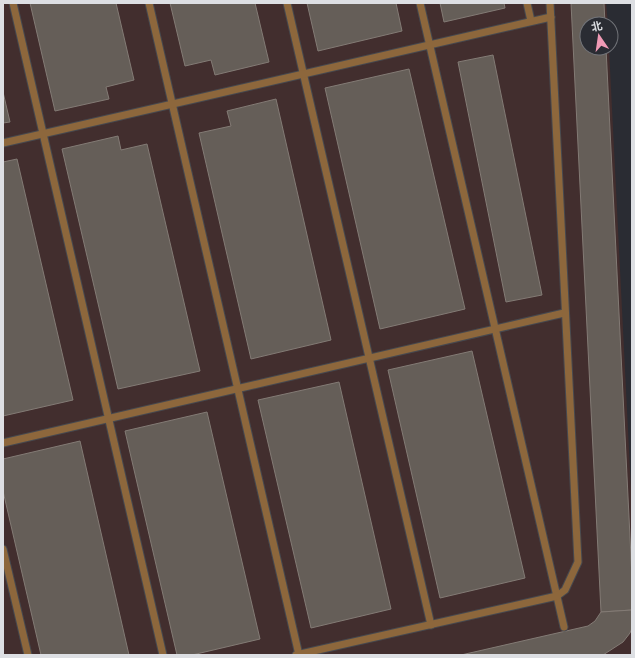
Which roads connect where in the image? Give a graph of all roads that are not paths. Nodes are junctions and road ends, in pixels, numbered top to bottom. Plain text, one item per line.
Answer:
1 (12, 3) edge
2 (149, 3) edge
3 (287, 3) edge
4 (420, 3) edge
5 (527, 3) edge
6 (550, 3) edge
7 (551, 17) junction
8 (531, 21) junction
9 (429, 45) junction
10 (304, 74) junction
11 (172, 104) junction
12 (43, 134) junction
13 (3, 143) edge
14 (564, 313) junction
15 (495, 329) junction
16 (369, 358) junction
17 (238, 389) junction
18 (108, 419) junction
19 (3, 443) edge
20 (3, 549) edge
21 (557, 596) junction
22 (431, 624) junction
23 (564, 627) dead end
24 (28, 655) edge
25 (163, 655) edge
26 (298, 655) edge

1 - 12 lane
2 - 11 lane
3 - 10 lane
4 - 9 lane
5 - 8 lane
6 - 7 lane
7 - 8 lane
7 - 14 lane
8 - 9 lane
9 - 10 lane
9 - 15 lane
10 - 11 lane
10 - 16 lane
11 - 12 lane
11 - 17 lane
12 - 13 lane
12 - 18 lane
14 - 15 lane
14 - 21 lane
15 - 16 lane
15 - 21 lane
16 - 17 lane
16 - 22 lane
17 - 18 lane
17 - 26 lane
18 - 19 lane
18 - 25 lane
20 - 24 lane
21 - 22 lane
21 - 23 lane
22 - 26 lane

